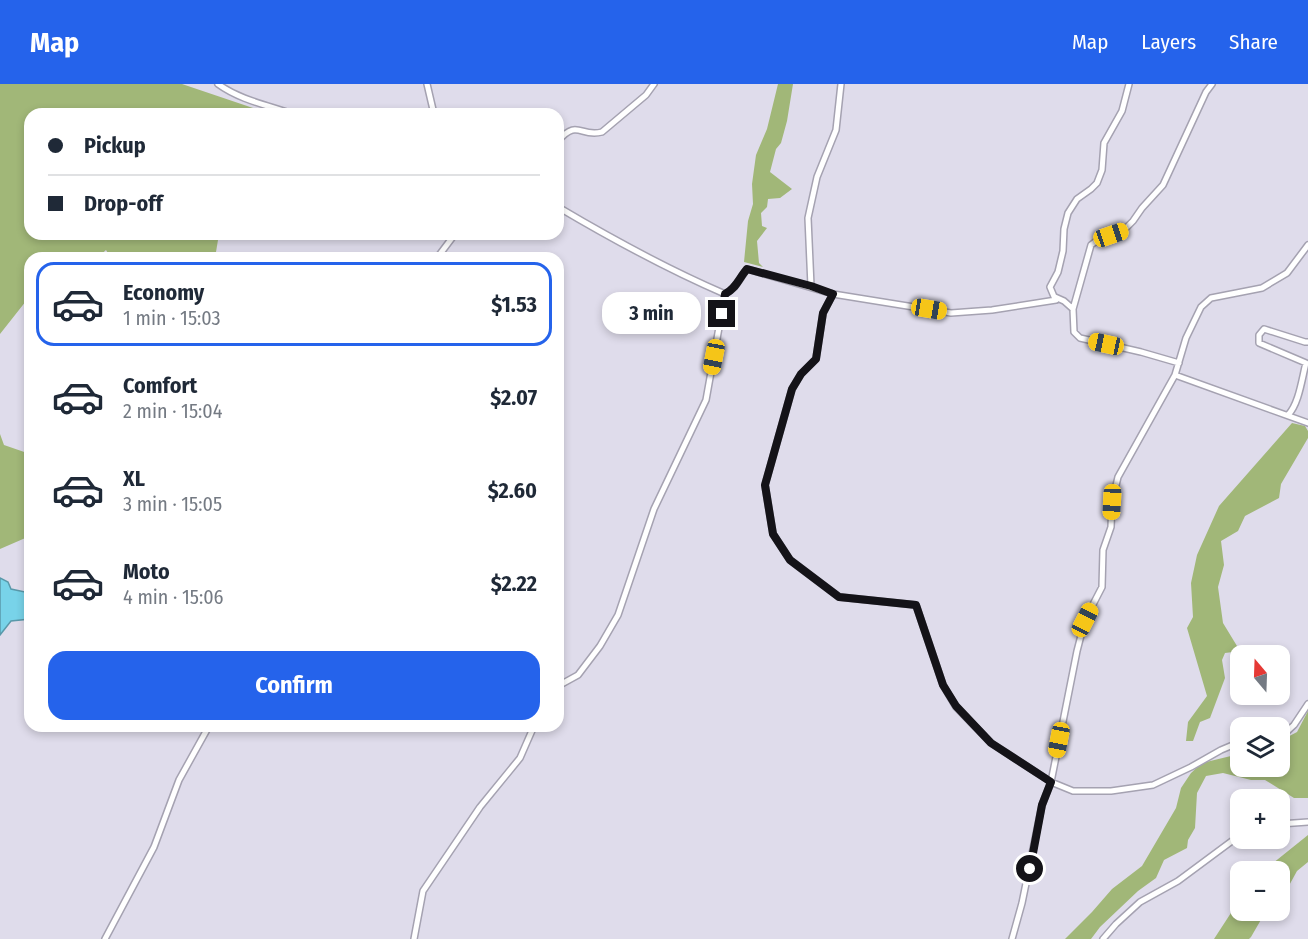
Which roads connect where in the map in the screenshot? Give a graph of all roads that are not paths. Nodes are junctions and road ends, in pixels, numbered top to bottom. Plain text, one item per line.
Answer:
1 (218, 84) edge
2 (427, 84) edge
3 (654, 84) edge
4 (841, 84) edge
5 (1129, 84) edge
6 (1212, 84) edge
7 (275, 108) edge
8 (433, 108) edge
9 (564, 133) edge
10 (564, 210) edge
11 (450, 240) edge
12 (1308, 245) edge
13 (441, 252) edge
14 (811, 286) junction
15 (725, 294) junction
16 (833, 294) junction
17 (1056, 300) junction
18 (1072, 309) junction
19 (1308, 342) edge
20 (1179, 363) junction
21 (1176, 375) junction
22 (1288, 415) junction
23 (1308, 423) edge
24 (564, 683) edge
25 (1308, 704) edge
26 (1290, 729) edge
27 (206, 732) edge
28 (531, 732) edge
29 (1230, 747) edge
30 (1051, 782) junction
31 (1308, 822) edge
32 (1290, 823) edge
33 (1230, 842) edge
34 (105, 939) edge
35 (414, 939) edge
36 (1012, 939) edge
37 (1103, 939) edge

1 - 7 street
2 - 8 street
3 - 9 street
4 - 14 street
5 - 17 street
6 - 18 street
10 - 15 street
11 - 13 street
12 - 20 street
14 - 15 street
14 - 16 street
15 - 24 street
16 - 17 street
16 - 30 street
17 - 18 street
18 - 20 street
19 - 22 street
20 - 21 street
21 - 22 street
21 - 30 street
22 - 23 street
25 - 26 street
27 - 34 street
28 - 35 street
29 - 30 street
30 - 36 street
31 - 32 street
33 - 37 street

